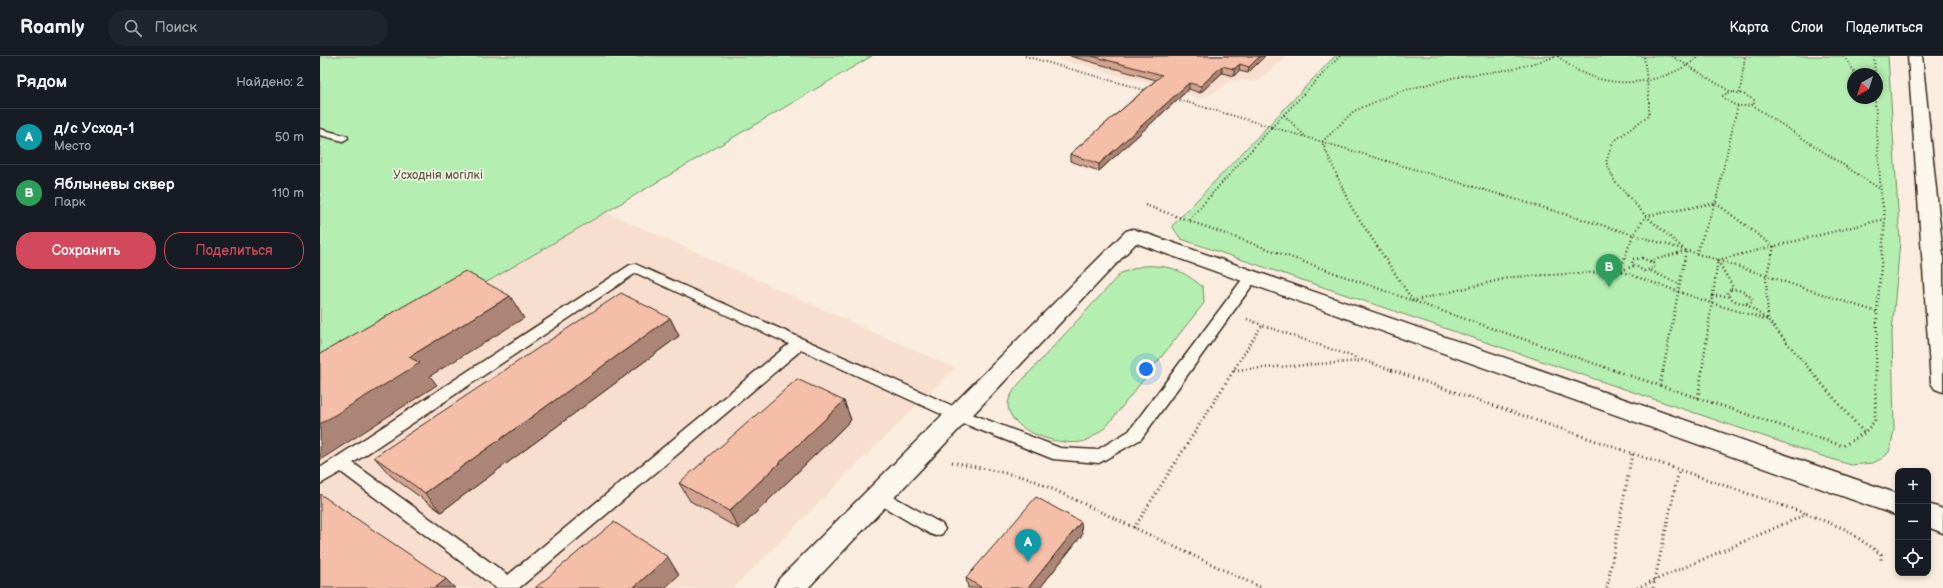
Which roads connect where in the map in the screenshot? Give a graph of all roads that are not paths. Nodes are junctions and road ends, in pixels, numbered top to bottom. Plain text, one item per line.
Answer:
1 (1915, 56) edge
2 (320, 132) edge
3 (343, 138) dead end
4 (1252, 276) junction
5 (1939, 278) edge
6 (800, 343) junction
7 (1943, 383) edge
8 (958, 415) junction
9 (341, 463) junction
10 (320, 477) edge
11 (878, 494) junction
12 (1895, 504) edge
13 (1931, 516) edge
14 (1943, 521) edge
15 (936, 529) dead end
16 (507, 587) edge
17 (789, 588) edge

1 - 5 street
2 - 3 lane
4 - 8 street
4 - 8 lane
4 - 12 street
5 - 7 street
6 - 8 lane
6 - 9 lane
6 - 16 lane
8 - 11 street
9 - 10 lane
9 - 16 lane
11 - 15 lane
11 - 17 street
13 - 14 street

